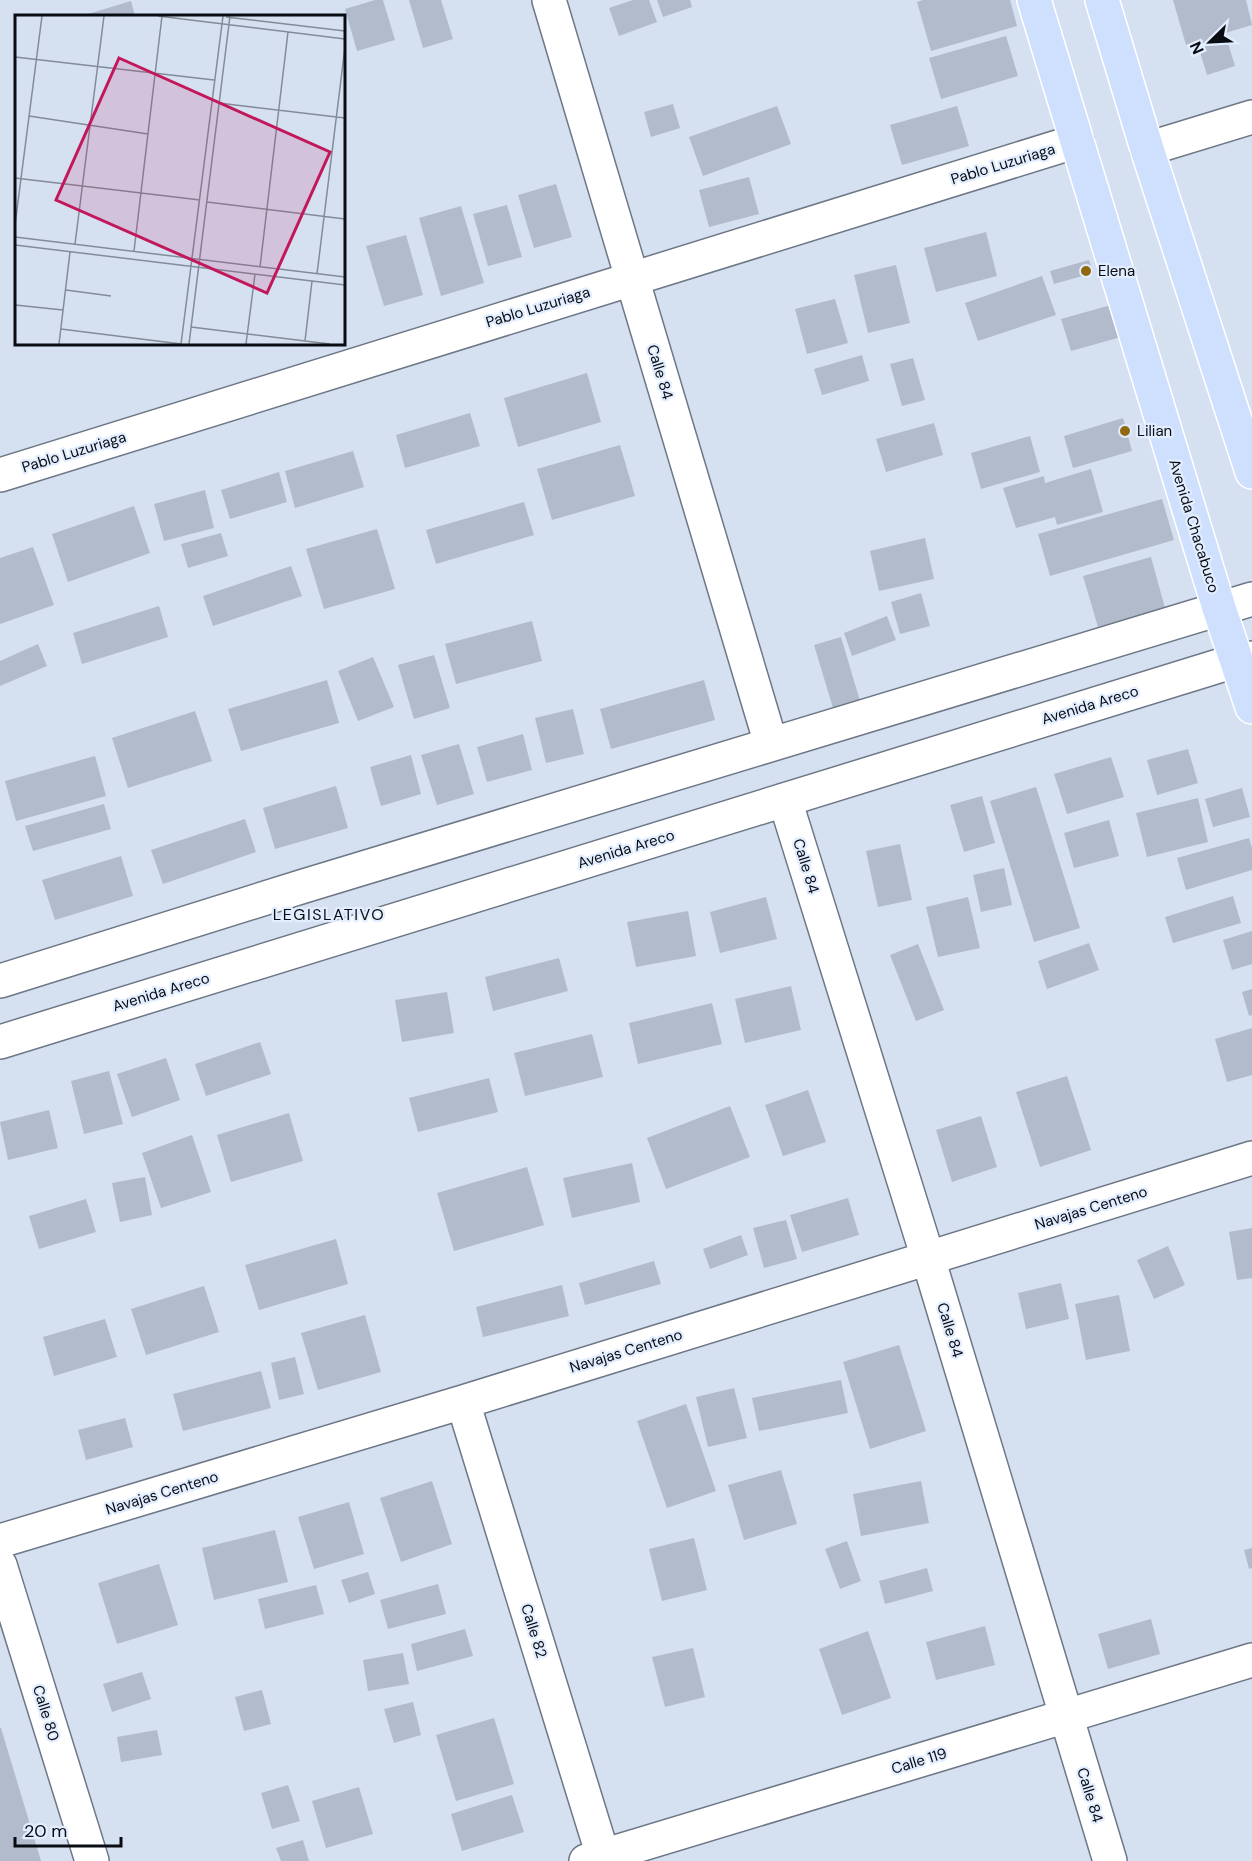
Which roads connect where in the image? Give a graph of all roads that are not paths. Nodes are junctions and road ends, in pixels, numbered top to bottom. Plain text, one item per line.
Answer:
1 (549, 0) edge
2 (1034, 0) edge
3 (1102, 0) edge
4 (1252, 117) edge
5 (1077, 141) junction
6 (1147, 149) junction
7 (632, 278) junction
8 (1252, 472) edge
9 (0, 475) edge
10 (1252, 598) edge
11 (1219, 608) junction
12 (1245, 659) edge
13 (1252, 706) edge
14 (771, 744) junction
15 (785, 800) junction
16 (2, 973) edge
17 (0, 1042) edge
18 (1252, 1158) edge
19 (928, 1258) junction
20 (463, 1402) junction
21 (0, 1541) edge
22 (0, 1565) edge
23 (1252, 1660) edge
24 (1066, 1716) junction
25 (597, 1859) edge
26 (92, 1861) edge
27 (1110, 1861) edge

1 - 7 street, Calle 84
2 - 5 main road, Avenida Chacabuco
3 - 6 main road
4 - 6 street
5 - 7 street, Pablo Luzuriaga
5 - 11 main road, Avenida Chacabuco
6 - 8 main road
7 - 9 street, Pablo Luzuriaga
7 - 14 street, Calle 84
10 - 11 street
11 - 12 main road, Avenida Chacabuco
11 - 14 street
12 - 13 main road, Avenida Chacabuco
12 - 15 street, Avenida Areco
14 - 16 street
15 - 17 street, Avenida Areco
15 - 19 street, Calle 84
18 - 19 street, Navajas Centeno
19 - 20 street, Navajas Centeno
19 - 24 street, Calle 84
20 - 21 street, Navajas Centeno
20 - 25 street, Calle 82
22 - 26 street, Calle 80
23 - 24 street, Calle 119
24 - 25 street, Calle 119
24 - 27 street, Calle 84

